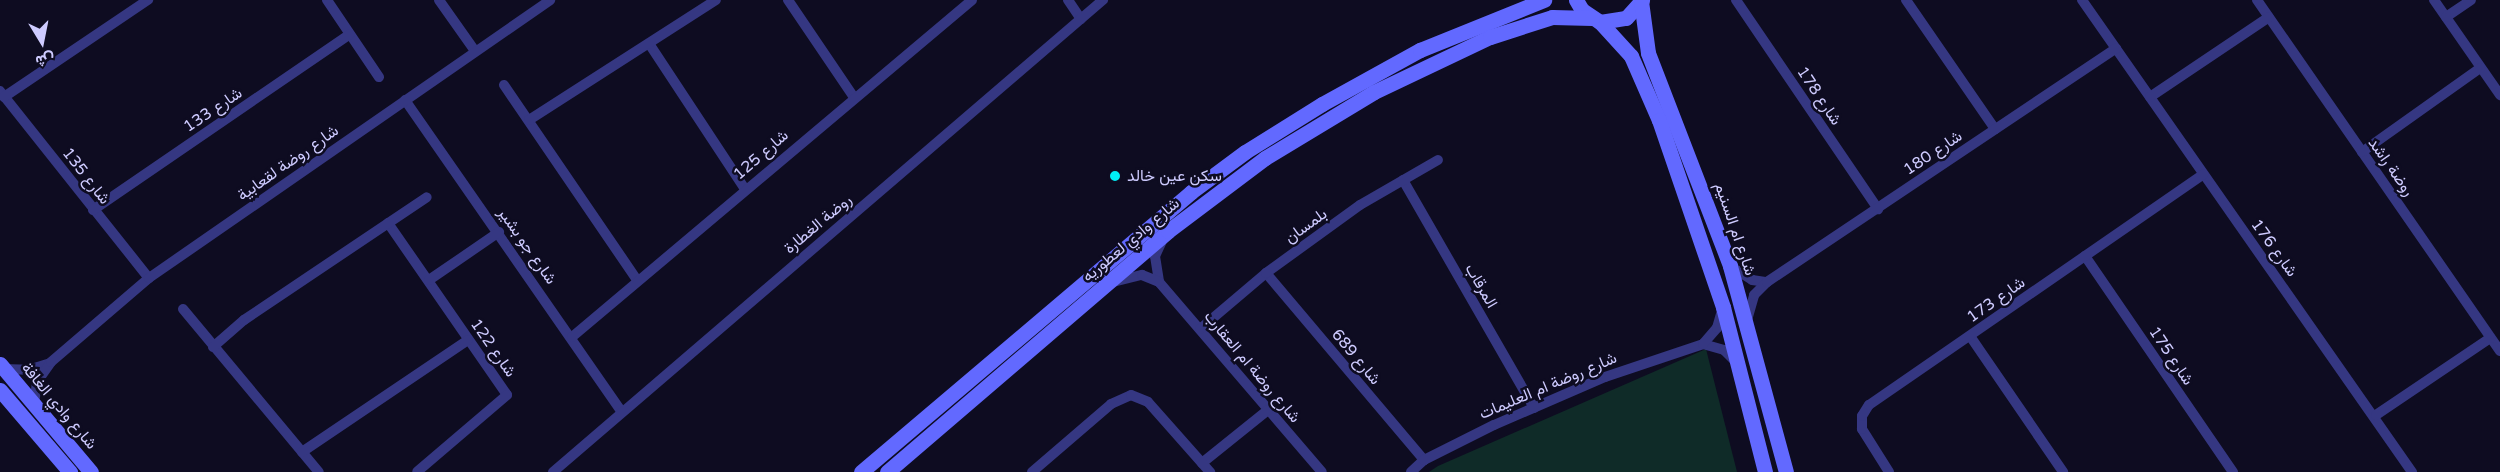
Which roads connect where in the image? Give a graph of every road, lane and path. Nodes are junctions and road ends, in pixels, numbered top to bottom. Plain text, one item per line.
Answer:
1 (148, 0) edge
2 (327, 0) edge
3 (439, 0) edge
4 (550, 0) edge
5 (716, 0) edge
6 (788, 0) edge
7 (1068, 0) edge
8 (1103, 0) edge
9 (1544, 0) edge
10 (1576, 0) edge
11 (1736, 0) edge
12 (1906, 0) edge
13 (2082, 0) edge
14 (2257, 0) edge
15 (2434, 0) edge
16 (2470, 0) edge
17 (1641, 1) edge
18 (965, 2) edge
19 (703, 4) edge
20 (2269, 17) junction
21 (2446, 17) junction
22 (1081, 19) junction
23 (1596, 20) junction
24 (350, 34) junction
25 (650, 45) junction
26 (2116, 48) junction
27 (475, 51) junction
28 (2480, 68) junction
29 (379, 77) dead end
30 (504, 85) dead end
31 (2, 94) edge
32 (2500, 95) edge
33 (853, 96) junction
34 (2150, 98) junction
35 (405, 100) junction
36 (529, 120) junction
37 (1995, 129) junction
38 (2362, 152) junction
39 (1438, 160) dead end
40 (2203, 175) junction
41 (1403, 180) junction
42 (745, 189) junction
43 (427, 197) dead end
44 (1878, 208) junction
45 (93, 210) junction
46 (388, 223) junction
47 (1168, 231) junction
48 (499, 232) junction
49 (2085, 256) junction
50 (1730, 266) junction
51 (1266, 273) junction
52 (149, 278) junction
53 (429, 280) junction
54 (637, 280) junction
55 (1159, 282) junction
56 (1767, 282) junction
57 (1103, 286) junction
58 (1723, 307) junction
59 (183, 309) dead end
60 (1747, 324) junction
61 (1200, 328) junction
62 (1970, 336) junction
63 (572, 337) junction
64 (2490, 338) junction
65 (468, 340) junction
66 (1703, 344) junction
67 (213, 347) junction
68 (2500, 351) edge
69 (51, 363) junction
70 (1739, 365) junction
71 (2, 366) edge
72 (0, 390) edge
73 (34, 404) junction
74 (1534, 408) junction
75 (1268, 410) junction
76 (622, 411) junction
77 (2376, 415) junction
78 (302, 452) junction
79 (1424, 460) junction
80 (1206, 468) edge
81 (70, 472) edge
82 (91, 472) edge
83 (319, 472) edge
84 (417, 472) edge
85 (553, 472) edge
86 (861, 472) edge
87 (887, 472) edge
88 (1032, 472) edge
89 (1322, 472) edge
90 (1411, 472) edge
91 (1766, 472) edge
92 (1786, 472) edge
93 (1889, 472) edge
94 (2063, 472) edge
95 (2233, 472) edge
96 (2412, 472) edge

1 - 31 street
2 - 24 street
3 - 27 street
4 - 27 street, شارع روضة لقعابية
5 - 19 street
6 - 33 street
7 - 22 street
8 - 22 street, روضة الغطارة
9 - 86 street, شارع وادي لعطوريه
10 - 23 street, شارع ام السنيم
11 - 44 street, شارع 178
12 - 37 street
13 - 26 street, شارع 176
14 - 20 street, روضة راشد
15 - 21 street
16 - 21 street
17 - 23 street, شارع وادي لعطوريه
17 - 50 street, شارع ام السنيم
18 - 33 street, شارع 125
19 - 25 street
20 - 34 street
20 - 38 street, روضة راشد
21 - 28 street
22 - 76 street, روضة الغطارة
23 - 47 street, شارع وادي لعطوريه
23 - 58 street, شارع ام السنيم
24 - 29 street
24 - 45 street, شارع 133
25 - 36 street
25 - 42 street
26 - 34 street, شارع 176
26 - 37 street, شارع 180
27 - 35 street, شارع روضة لقعابية
28 - 32 street
28 - 38 street
30 - 36 street
31 - 45 street, شارع 135
33 - 42 street, شارع 125
34 - 40 street, شارع 176
35 - 48 street, شارع جو بشير
35 - 52 street, شارع روضة لقعابية
36 - 54 street
37 - 44 street, شارع 180
38 - 64 street, روضة راشد
39 - 41 street, بلمسان
40 - 49 street, شارع 173
40 - 77 street, شارع 176
41 - 51 street, بلمسان
41 - 74 street, المرقاب
42 - 54 street, شارع 125
43 - 46 street
44 - 56 street, شارع 180
45 - 52 street, شارع 135
46 - 53 street, شارع 122
46 - 67 street
47 - 55 street
47 - 57 street, شارع وادي لعطوريه
48 - 53 street
48 - 63 street, شارع جو بشير
49 - 62 street, شارع 173
49 - 95 street, شارع 175
50 - 56 street
50 - 60 street, شارع ام السنيم
51 - 61 street, بلمسان
51 - 79 street, شارع 689
52 - 69 street, شارع روضة لقعابية
53 - 65 street, شارع 122
54 - 63 street, شارع 125
55 - 57 street
55 - 61 street, شارع روضة ام العقارب
56 - 60 street, شارع 180
57 - 87 street, شارع وادي لعطوريه
58 - 66 street
58 - 70 street, شارع ام السنيم
59 - 67 street
60 - 92 street, شارع ام السنيم
61 - 75 street, شارع روضة ام العقارب
62 - 93 street, شارع 173
62 - 94 street
63 - 76 street, شارع جو بشير
64 - 68 street, روضة راشد
64 - 77 street
65 - 78 street
65 - 84 street, شارع 122
66 - 70 street
66 - 74 street, شارع روضة ام العليمات
67 - 78 street
69 - 71 street, شارع روضة لقعابية
69 - 73 street, شارع روضة لقعابية
70 - 91 street, شارع ام السنيم
71 - 73 street, شارع وادي الغافة
72 - 81 street, شارع وادي الغافة
73 - 82 street, شارع وادي الغافة
74 - 79 street, شارع روضة ام العليمات
75 - 80 street
75 - 89 street, شارع روضة ام العقارب
76 - 85 street, روضة الغطارة
77 - 96 street, شارع 176
78 - 83 street
79 - 90 street, شارع روضة ام العليمات
80 - 88 street

